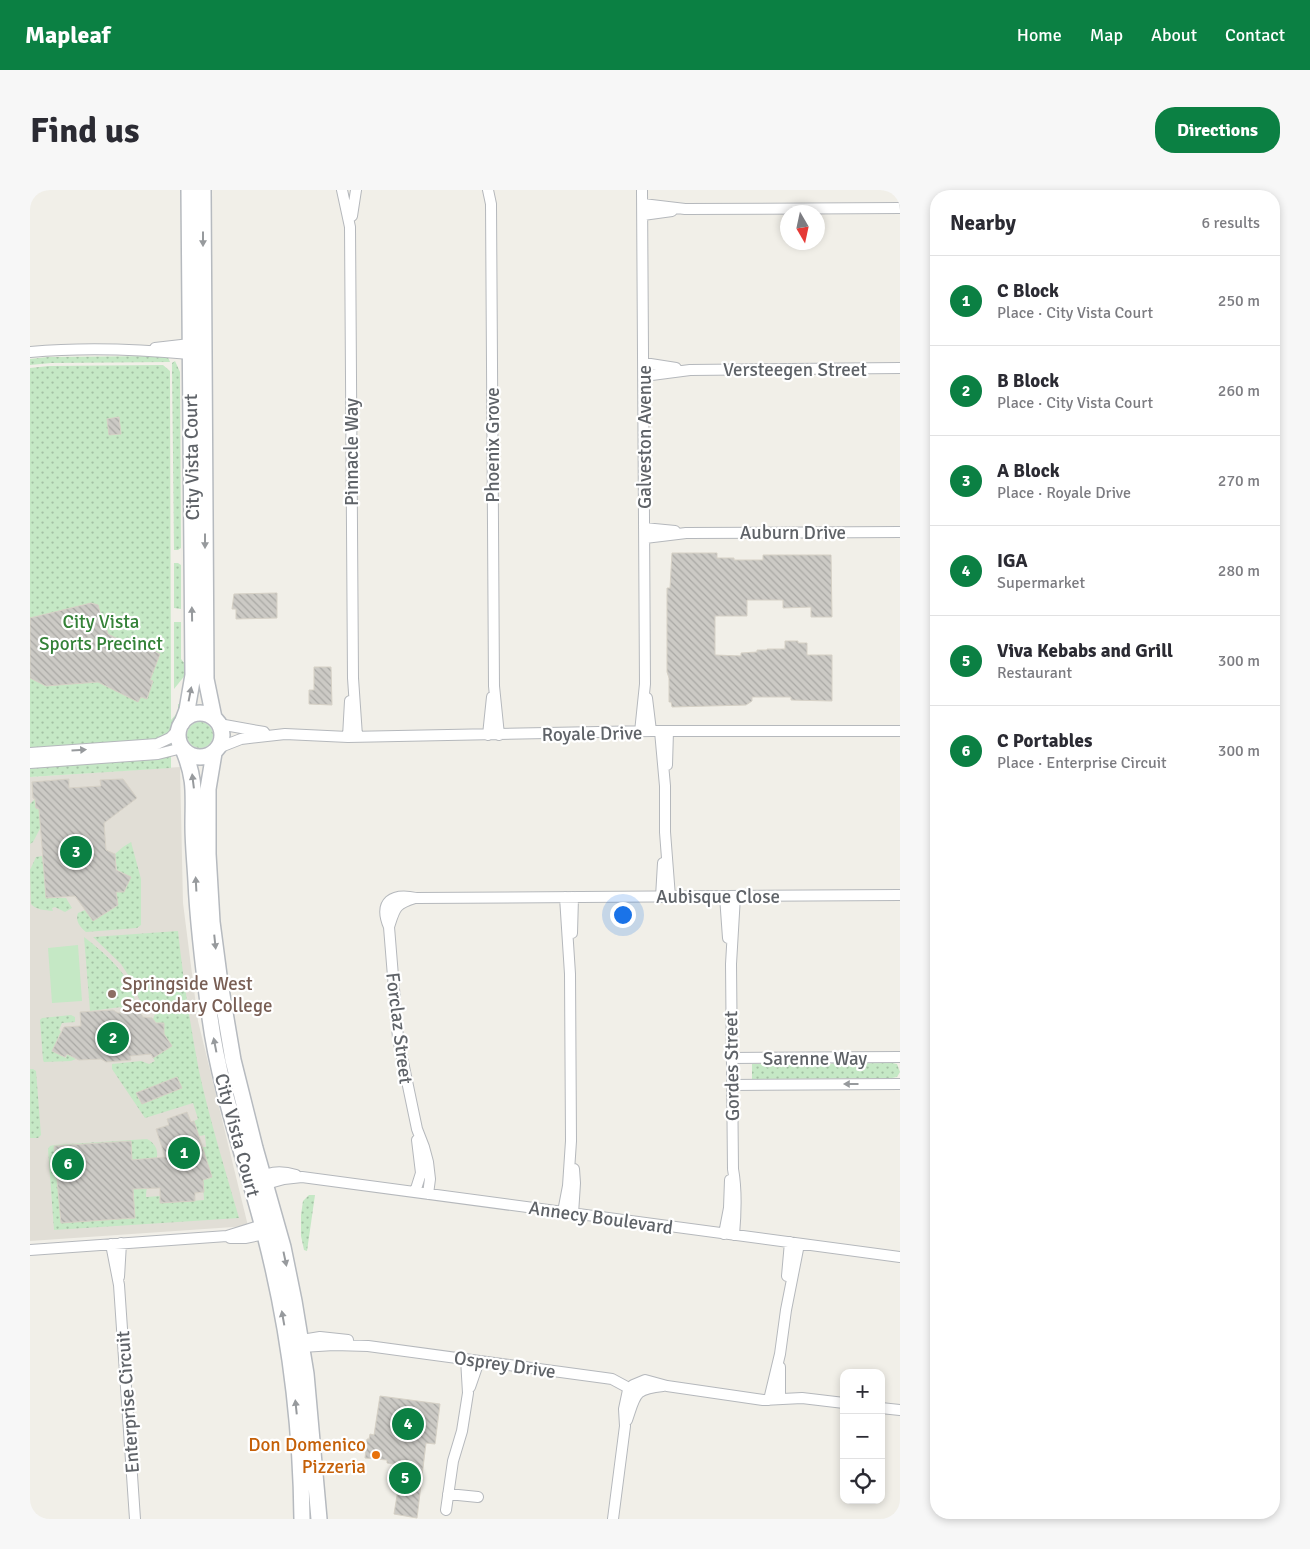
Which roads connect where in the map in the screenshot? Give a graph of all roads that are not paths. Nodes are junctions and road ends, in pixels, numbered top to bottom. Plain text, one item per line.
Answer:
1 (189, 190) edge
2 (203, 190) edge
3 (342, 190) edge
4 (356, 190) edge
5 (488, 190) edge
6 (493, 190) edge
7 (642, 190) edge
8 (490, 204) junction
9 (642, 204) junction
10 (900, 208) edge
11 (685, 209) junction
12 (643, 215) junction
13 (350, 227) junction
14 (30, 340) edge
15 (190, 349) junction
16 (31, 352) edge
17 (644, 364) junction
18 (900, 368) edge
19 (690, 370) junction
20 (644, 376) junction
21 (900, 532) edge
22 (644, 533) junction
23 (645, 684) junction
24 (494, 686) junction
25 (216, 721) junction
26 (180, 726) junction
27 (900, 731) edge
28 (640, 732) junction
29 (660, 732) junction
30 (285, 734) junction
31 (488, 735) junction
32 (499, 735) junction
33 (352, 736) junction
34 (183, 749) junction
35 (216, 750) junction
36 (30, 753) edge
37 (30, 763) edge
38 (900, 895) edge
39 (665, 896) junction
40 (730, 896) junction
41 (569, 897) junction
42 (391, 906) joint
43 (731, 1058) junction
44 (900, 1058) edge
45 (900, 1084) edge
46 (731, 1085) junction
47 (417, 1129) junction
48 (260, 1181) junction
49 (415, 1192) junction
50 (428, 1194) junction
51 (568, 1213) junction
52 (264, 1229) junction
53 (729, 1235) junction
54 (795, 1243) junction
55 (116, 1244) junction
56 (30, 1250) edge
57 (900, 1257) edge
58 (296, 1344) junction
59 (466, 1359) junction
60 (479, 1361) junction
61 (634, 1391) junction
62 (468, 1393) junction
63 (774, 1400) junction
64 (840, 1402) edge
65 (885, 1408) edge
66 (900, 1410) edge
67 (448, 1494) junction
68 (478, 1497) dead end
69 (446, 1510) dead end
70 (135, 1519) edge
71 (302, 1519) edge
72 (319, 1519) edge
73 (613, 1519) edge

1 - 15 street, City Vista Court
2 -> 25 street, City Vista Court
3 - 13 street, Pinnacle Way
4 - 13 street, Pinnacle Way
5 - 8 street, Phoenix Grove
6 - 8 street, Phoenix Grove
7 - 9 street, Galveston Avenue
8 - 24 street, Phoenix Grove
9 - 11 street
9 - 12 street, Galveston Avenue
10 - 11 street
11 - 12 street
12 - 17 street, Galveston Avenue
13 - 33 street, Pinnacle Way
14 - 16 street
15 - 16 street
26 -> 15 street, City Vista Court
17 - 19 street, Versteegen Street
17 - 20 street, Galveston Avenue
18 - 19 street, Versteegen Street
19 - 20 street, Versteegen Street
20 - 22 street, Galveston Avenue
21 - 22 street, Auburn Drive
22 - 23 street, Galveston Avenue
23 - 28 street, Galveston Avenue
23 - 29 street, Galveston Avenue
24 - 31 street, Phoenix Grove
24 - 32 street, Phoenix Grove
25 - 26 street
25 - 30 street
25 - 35 street
26 - 34 street
36 -> 26 street
27 - 29 street, Royale Drive
28 - 29 street, Royale Drive
28 - 32 street, Royale Drive
29 - 39 street, Galveston Avenue
30 - 33 street, Royale Drive
30 - 35 street
31 - 32 street, Royale Drive
31 - 33 street, Royale Drive
34 - 35 street
34 - 37 street
48 -> 34 street, City Vista Court
35 -> 48 street, City Vista Court
38 - 40 street, Aubisque Close
39 - 40 street, Aubisque Close
39 - 41 street, Aubisque Close
40 - 43 street, Gordes Street
41 - 42 street, Aubisque Close
41 - 51 street
42 - 47 street, Forclaz Street
43 - 44 street, Sarenne Way
43 - 46 street, Gordes Street
45 -> 46 street, Sarenne Way
46 - 53 street, Gordes Street
47 - 49 street, Forclaz Street
47 - 50 street, Forclaz Street
48 - 49 street, Annecy Boulevard
48 - 52 street, City Vista Court
48 -> 58 street, City Vista Court
49 - 50 street, Annecy Boulevard
50 - 51 street, Annecy Boulevard
51 - 53 street, Annecy Boulevard
52 - 55 street
58 -> 52 street, City Vista Court
53 - 54 street, Annecy Boulevard
54 - 57 street, Annecy Boulevard
54 - 63 street
55 - 56 street
55 - 70 street, Enterprise Circuit
58 - 59 street, Osprey Drive
71 -> 58 street, City Vista Court
58 - 72 street, City Vista Court
59 - 60 street, Osprey Drive
59 - 62 street
60 - 61 street, Osprey Drive
60 - 62 street
61 - 63 street
61 - 73 street
62 - 67 street
63 - 64 street
65 - 66 street
67 - 68 street
67 - 69 street

